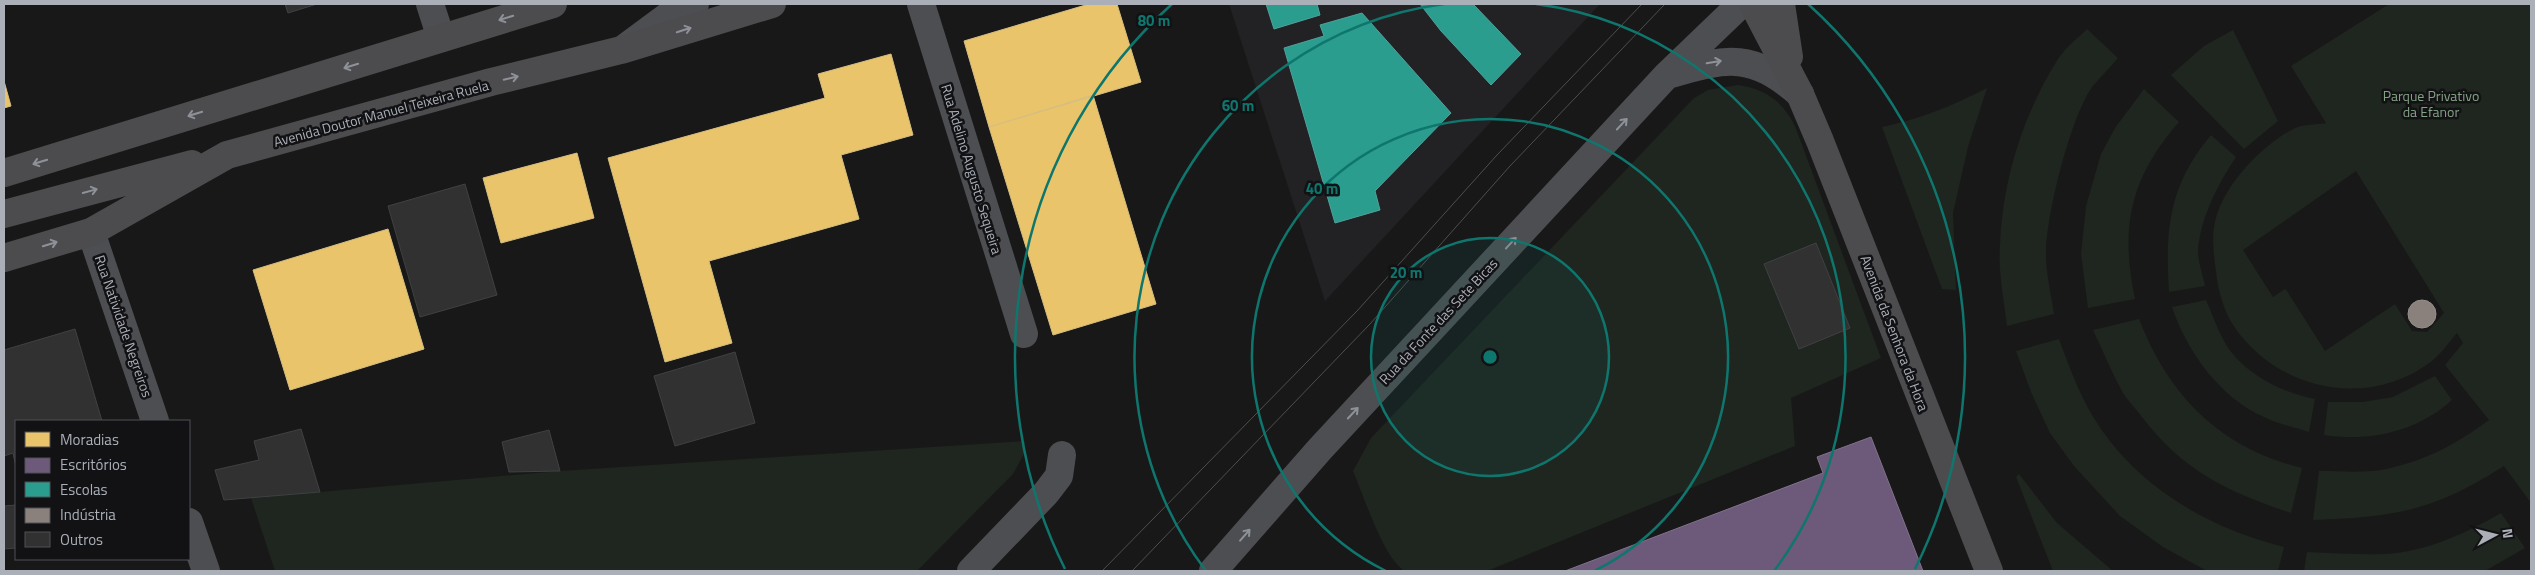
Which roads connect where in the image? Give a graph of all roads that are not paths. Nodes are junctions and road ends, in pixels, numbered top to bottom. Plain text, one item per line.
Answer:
1 (430, 4) edge
2 (552, 4) edge
3 (695, 4) edge
4 (772, 4) edge
5 (921, 4) edge
6 (1741, 4) edge
7 (1753, 4) edge
8 (1781, 4) edge
9 (441, 38) junction
10 (621, 50) junction
11 (1667, 75) junction
12 (1800, 94) junction
13 (227, 155) junction
14 (4, 173) edge
15 (4, 214) edge
16 (91, 232) junction
17 (4, 258) edge
18 (1024, 334) dead end
19 (155, 420) edge
20 (1062, 455) dead end
21 (190, 525) edge
22 (206, 571) edge
23 (971, 571) edge
24 (1213, 571) edge
25 (1989, 571) edge

1 - 9 street
2 -> 9 main road
3 - 10 street
10 -> 4 main road, Avenida Doutor Manuel Teixeira Ruela
5 - 18 street, Rua Adelino Augusto Sequeira
6 - 11 street, Rua da Fonte das Sete Bicas
7 - 12 main road, Avenida da Senhora da Hora
8 - 12 main road, Avenida da Senhora da Hora
9 -> 14 main road
13 -> 10 main road, Avenida Doutor Manuel Teixeira Ruela
11 -> 12 street
24 -> 11 street, Rua da Fonte das Sete Bicas
12 - 25 main road, Avenida da Senhora da Hora
15 -> 13 main road
13 - 16 main road, Avenida Doutor Manuel Teixeira Ruela
17 -> 16 main road, Avenida Doutor Manuel Teixeira Ruela
16 - 19 street, Rua Natividade Negreiros
20 - 23 street
21 - 22 street

